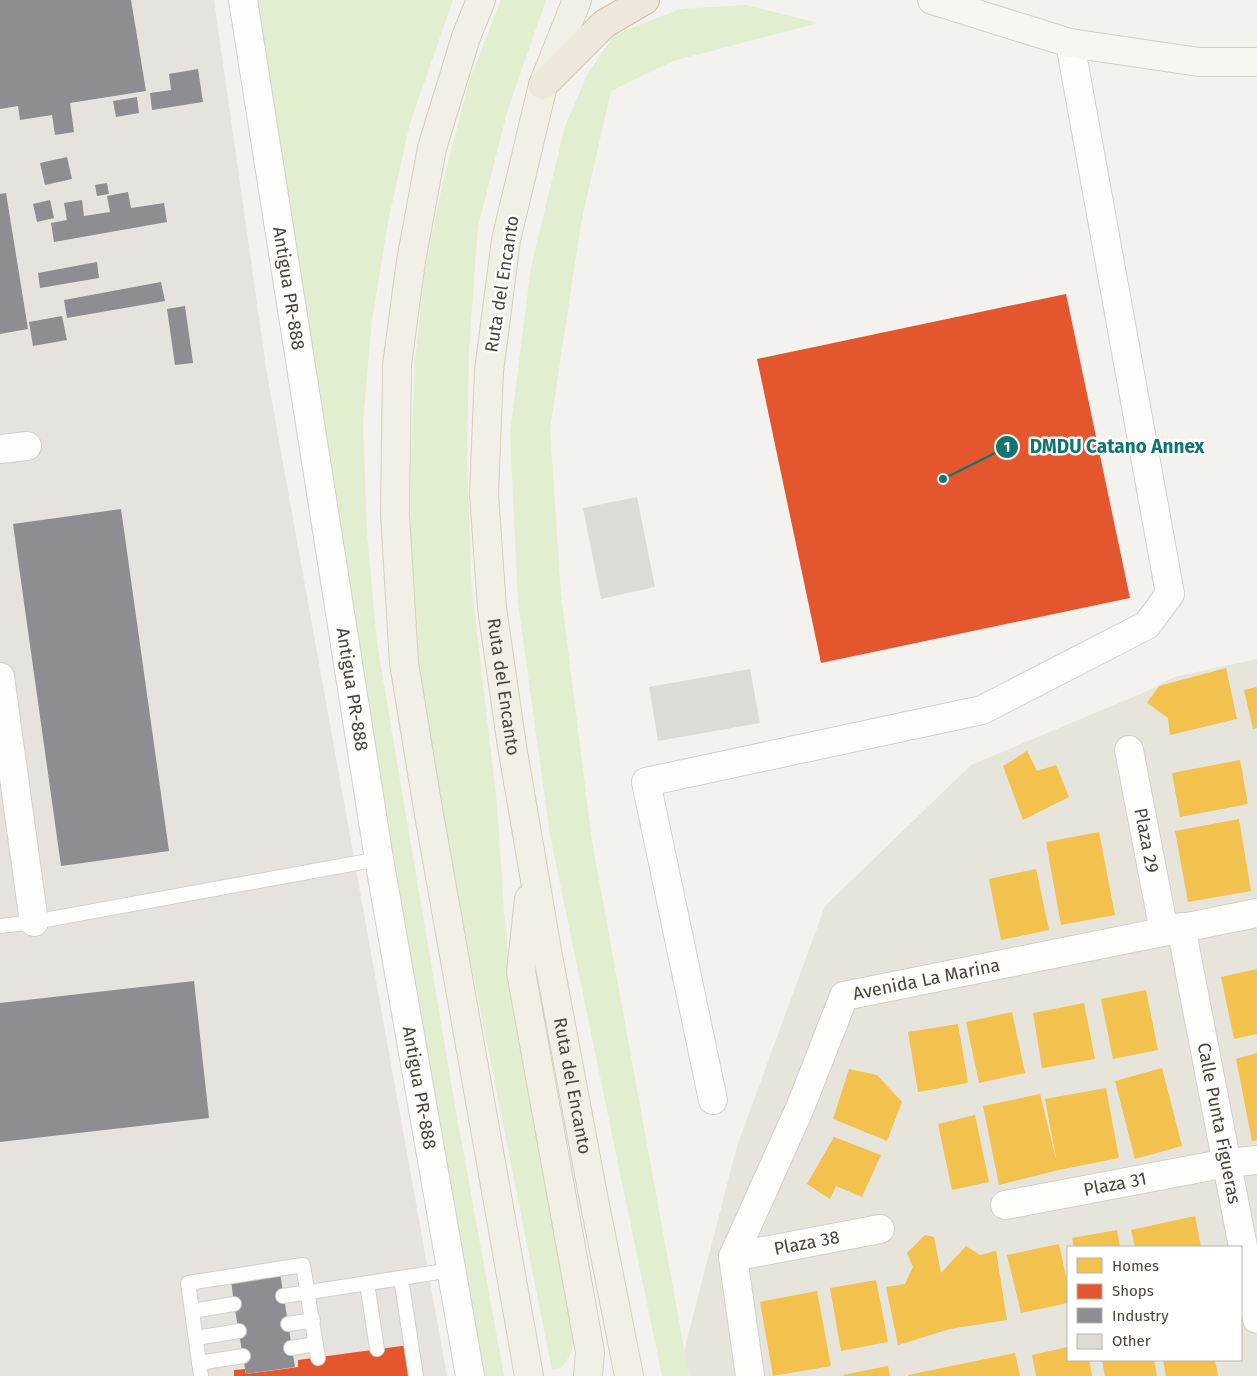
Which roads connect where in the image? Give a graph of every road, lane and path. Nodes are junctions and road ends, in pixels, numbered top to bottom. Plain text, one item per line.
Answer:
1 (243, 0) edge
2 (481, 0) edge
3 (577, 0) edge
4 (645, 0) edge
5 (932, 0) edge
6 (1070, 43) junction
7 (1257, 62) edge
8 (543, 85) junction
9 (27, 446) dead end
10 (0, 449) edge
11 (0, 678) edge
12 (1129, 750) dead end
13 (379, 859) junction
14 (533, 868) junction
15 (1257, 913) edge
16 (34, 922) junction
17 (0, 926) edge
18 (1173, 929) junction
19 (713, 1100) dead end
20 (1257, 1160) edge
21 (1226, 1163) junction
22 (1005, 1205) dead end
23 (880, 1229) dead end
24 (733, 1257) junction
25 (451, 1270) junction
26 (401, 1278) junction
27 (367, 1283) junction
28 (308, 1292) junction
29 (283, 1296) dead end
30 (234, 1304) dead end
31 (192, 1310) junction
32 (1257, 1319) edge
33 (312, 1320) junction
34 (288, 1324) dead end
35 (238, 1331) dead end
36 (196, 1338) junction
37 (291, 1348) dead end
38 (378, 1349) dead end
39 (243, 1356) dead end
40 (200, 1370) edge
41 (416, 1376) edge
42 (470, 1376) edge
43 (529, 1376) edge
44 (588, 1376) edge
45 (629, 1376) edge
46 (750, 1376) edge

1 - 13 street, Antigua PR-888
2 - 43 main road
3 - 8 main road, Ruta del Encanto
4 - 8 highway
5 - 6 street
6 - 7 street
6 - 19 street
8 - 14 main road, Ruta del Encanto
9 - 10 street
11 - 16 street
12 - 18 street, Plaza 29
13 - 16 lane
13 - 25 street, Antigua PR-888
14 - 44 main road
14 - 45 main road, Ruta del Encanto
15 - 18 street, Avenida La Marina
16 - 17 lane
18 - 21 street, Calle Punta Figueras
18 - 24 street, Avenida La Marina
20 - 21 street, Plaza 31
21 - 22 street, Plaza 31
21 - 32 street, Calle Punta Figueras
23 - 24 street, Plaza 38
24 - 46 street
25 - 26 lane
25 - 42 street, Antigua PR-888
26 - 27 lane
26 - 41 lane
27 - 28 lane
27 - 38 lane
28 - 29 lane
28 - 31 lane
28 - 33 lane
30 - 31 lane
31 - 36 lane
33 - 34 lane
33 - 37 lane
35 - 36 lane
36 - 40 lane
39 - 40 lane

